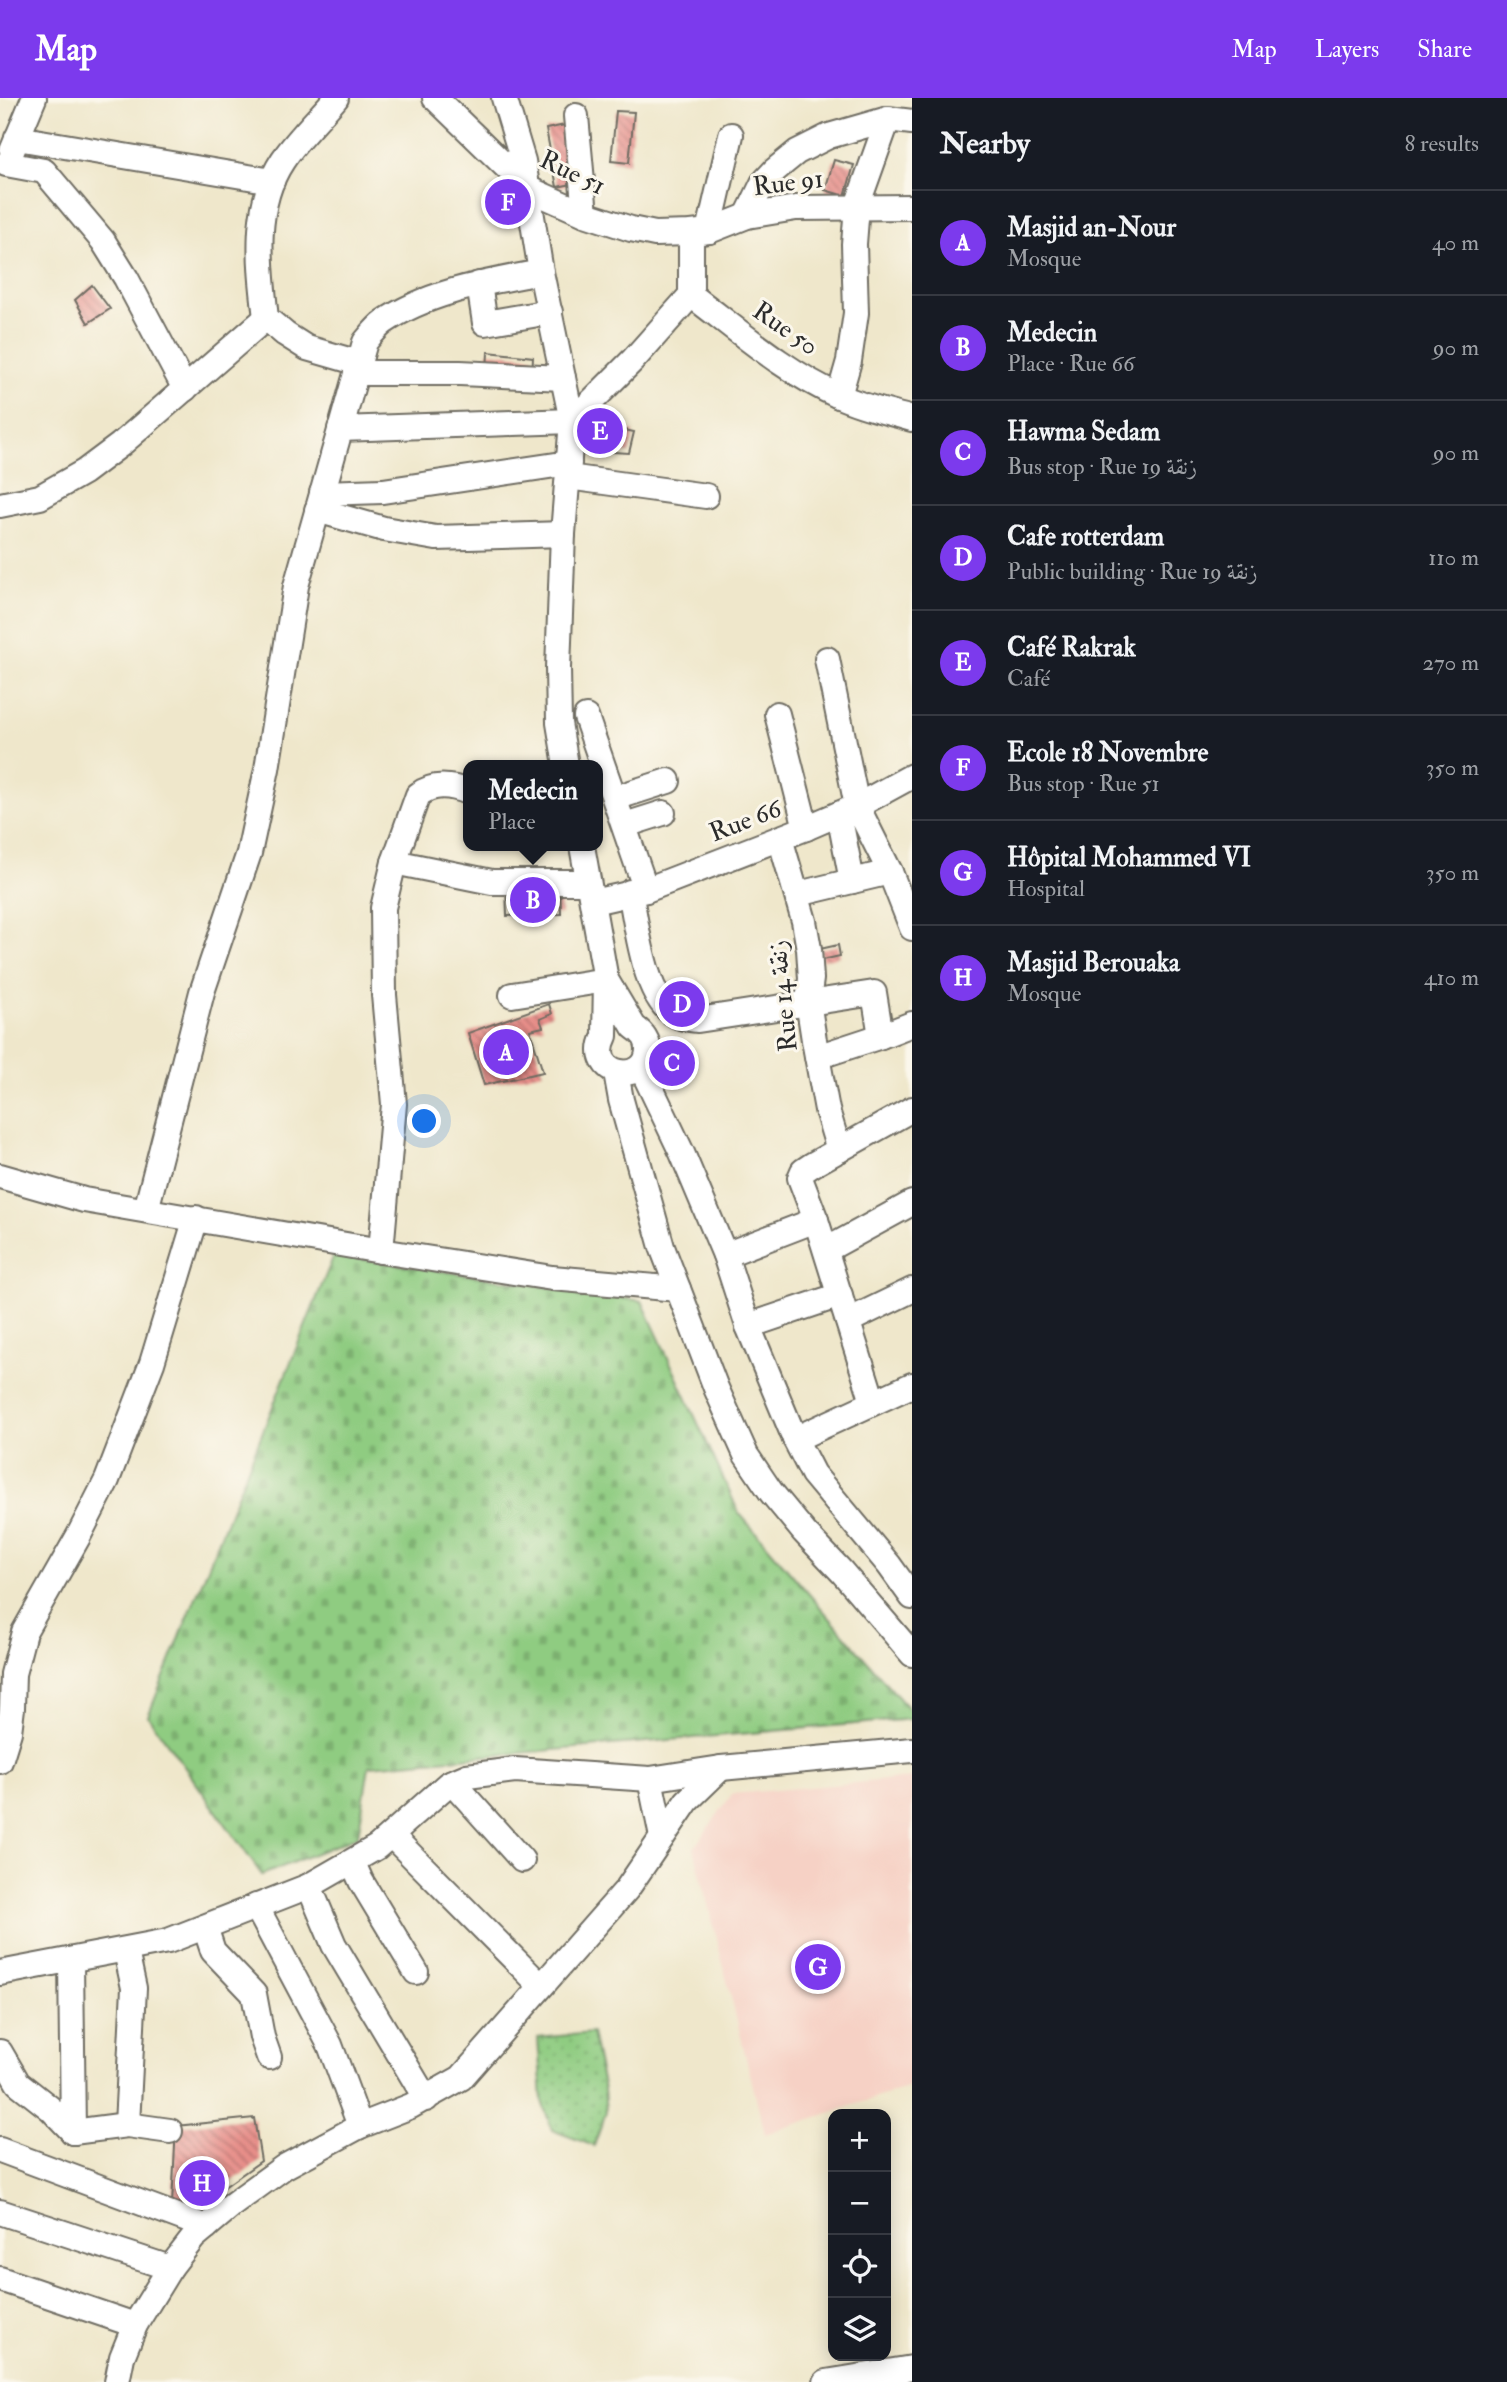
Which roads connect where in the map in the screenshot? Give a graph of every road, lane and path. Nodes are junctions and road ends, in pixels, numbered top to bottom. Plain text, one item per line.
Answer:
1 (34, 98) edge
2 (336, 98) edge
3 (435, 98) edge
4 (504, 98) edge
5 (576, 116) dead end
6 (900, 120) edge
7 (731, 135) dead end
8 (17, 138) junction
9 (3, 171) edge
10 (272, 181) junction
11 (529, 189) junction
12 (911, 204) edge
13 (857, 206) junction
14 (585, 214) junction
15 (747, 216) junction
16 (691, 233) junction
17 (541, 272) junction
18 (479, 284) junction
19 (691, 295) junction
20 (550, 312) junction
21 (265, 318) junction
22 (358, 368) junction
23 (563, 378) junction
24 (185, 389) junction
25 (839, 396) junction
26 (912, 419) edge
27 (572, 421) junction
28 (340, 429) junction
29 (568, 470) junction
30 (706, 496) dead end
31 (320, 501) junction
32 (0, 506) edge
33 (563, 534) junction
34 (827, 659) dead end
35 (776, 714) dead end
36 (586, 718) dead end
37 (565, 760) edge
38 (601, 760) edge
39 (603, 765) edge
40 (912, 776) edge
41 (668, 781) dead end
42 (463, 790) edge
43 (615, 798) junction
44 (848, 810) junction
45 (663, 813) dead end
46 (625, 825) junction
47 (806, 828) junction
48 (780, 838) junction
49 (583, 851) edge
50 (394, 862) junction
51 (890, 872) junction
52 (852, 881) junction
53 (638, 891) junction
54 (590, 892) junction
55 (798, 894) junction
56 (911, 924) edge
57 (606, 980) junction
58 (512, 995) dead end
59 (808, 1001) junction
60 (912, 1024) edge
61 (634, 1027) junction
62 (605, 1036) junction
63 (881, 1036) junction
64 (817, 1057) junction
65 (641, 1067) junction
66 (616, 1072) junction
67 (912, 1109) edge
68 (839, 1150) junction
69 (0, 1176) edge
70 (912, 1203) edge
71 (146, 1210) junction
72 (196, 1218) junction
73 (816, 1220) junction
74 (826, 1250) junction
75 (381, 1251) junction
76 (725, 1255) junction
77 (678, 1289) junction
78 (912, 1290) edge
79 (840, 1295) junction
80 (848, 1321) junction
81 (748, 1326) junction
82 (912, 1385) edge
83 (873, 1402) junction
84 (795, 1439) junction
85 (912, 1596) edge
86 (912, 1654) edge
87 (912, 1751) edge
88 (0, 1760) edge
89 (722, 1768) junction
90 (650, 1779) junction
91 (452, 1782) junction
92 (392, 1836) junction
93 (662, 1837) junction
94 (523, 1860) dead end
95 (353, 1863) junction
96 (309, 1886) junction
97 (257, 1906) junction
98 (205, 1927) junction
99 (126, 1951) junction
100 (71, 1961) junction
101 (416, 1972) dead end
102 (0, 1973) edge
103 (541, 1986) junction
104 (0, 2052) edge
105 (269, 2057) dead end
106 (426, 2099) junction
107 (127, 2125) junction
108 (360, 2126) junction
109 (170, 2131) dead end
110 (73, 2132) junction
111 (0, 2150) edge
112 (0, 2212) edge
113 (206, 2227) junction
114 (170, 2268) junction
115 (0, 2279) edge
116 (135, 2325) junction
117 (912, 2368) edge
118 (117, 2382) edge
119 (826, 2382) edge

1 - 8 street
2 - 10 street
3 - 11 street, Rue 51
4 - 11 street
5 - 14 street
6 - 13 street
6 - 15 street
7 - 16 street
8 - 9 street
8 - 10 street
9 - 24 street
10 - 21 street
11 - 14 street, Rue 51
11 - 17 street
12 - 13 street, Rue 91
13 - 15 street, Rue 91
13 - 25 street
14 - 16 street, Rue 51
15 - 16 street, Rue 91
16 - 19 street
17 - 18 street
17 - 20 street
18 - 20 street
18 - 22 street
19 - 25 street, Rue 50
19 - 27 street
20 - 23 street
21 - 22 street
21 - 24 street
22 - 23 street
22 - 28 street
23 - 27 street
24 - 32 street
25 - 26 street, Rue 50
27 - 28 street
27 - 29 street
28 - 31 street
29 - 30 street
29 - 31 street
29 - 33 street
31 - 33 street
31 - 71 street
33 - 37 street
34 - 44 street
35 - 47 street
36 - 38 street
39 - 43 street
40 - 44 street, Rue 66
41 - 43 street
42 - 50 street
43 - 46 street
44 - 47 street, Rue 66
44 - 51 street
44 - 52 street
45 - 46 street
46 - 53 street
47 - 48 street, Rue 66
48 - 53 street, Rue 66
48 - 55 street, Rue 14 زنقة
49 - 54 street
50 - 54 street, Rue 66
50 - 75 street
51 - 52 street
51 - 56 street
52 - 55 street
53 - 54 street, Rue 66
53 - 59 street
54 - 57 street
55 - 59 street, Rue 14 زنقة
57 - 58 street
57 - 61 street
57 - 62 street
59 - 63 street
59 - 64 street, Rue 14 زنقة
60 - 63 street
61 - 62 street
61 - 65 street
62 - 66 street
63 - 64 street
64 - 68 street, Rue 14 زنقة
65 - 66 street
65 - 76 street
66 - 77 street
67 - 68 street
68 - 73 street
69 - 71 street
70 - 74 street
71 - 72 street
72 - 75 street
72 - 88 street
73 - 74 street
73 - 76 street
74 - 79 street
75 - 77 street
76 - 81 street
77 - 86 street
78 - 80 street
79 - 80 street
79 - 81 street
80 - 83 street
81 - 84 street
82 - 83 street
83 - 84 street
84 - 85 street
87 - 89 street
89 - 90 street
89 - 93 street
90 - 91 street
90 - 93 street
91 - 92 street
91 - 94 street
92 - 95 street
92 - 103 street
93 - 103 street
95 - 96 street
95 - 101 street
96 - 97 street
96 - 106 street
97 - 98 street
97 - 108 street
98 - 99 street
98 - 105 street
99 - 100 street
99 - 107 street
100 - 102 street
100 - 110 street
103 - 106 street
104 - 110 street
106 - 108 street
107 - 109 street
107 - 110 street
108 - 113 street
111 - 113 street
112 - 114 street
113 - 114 street
114 - 116 street
115 - 116 street
116 - 118 street
117 - 119 street

